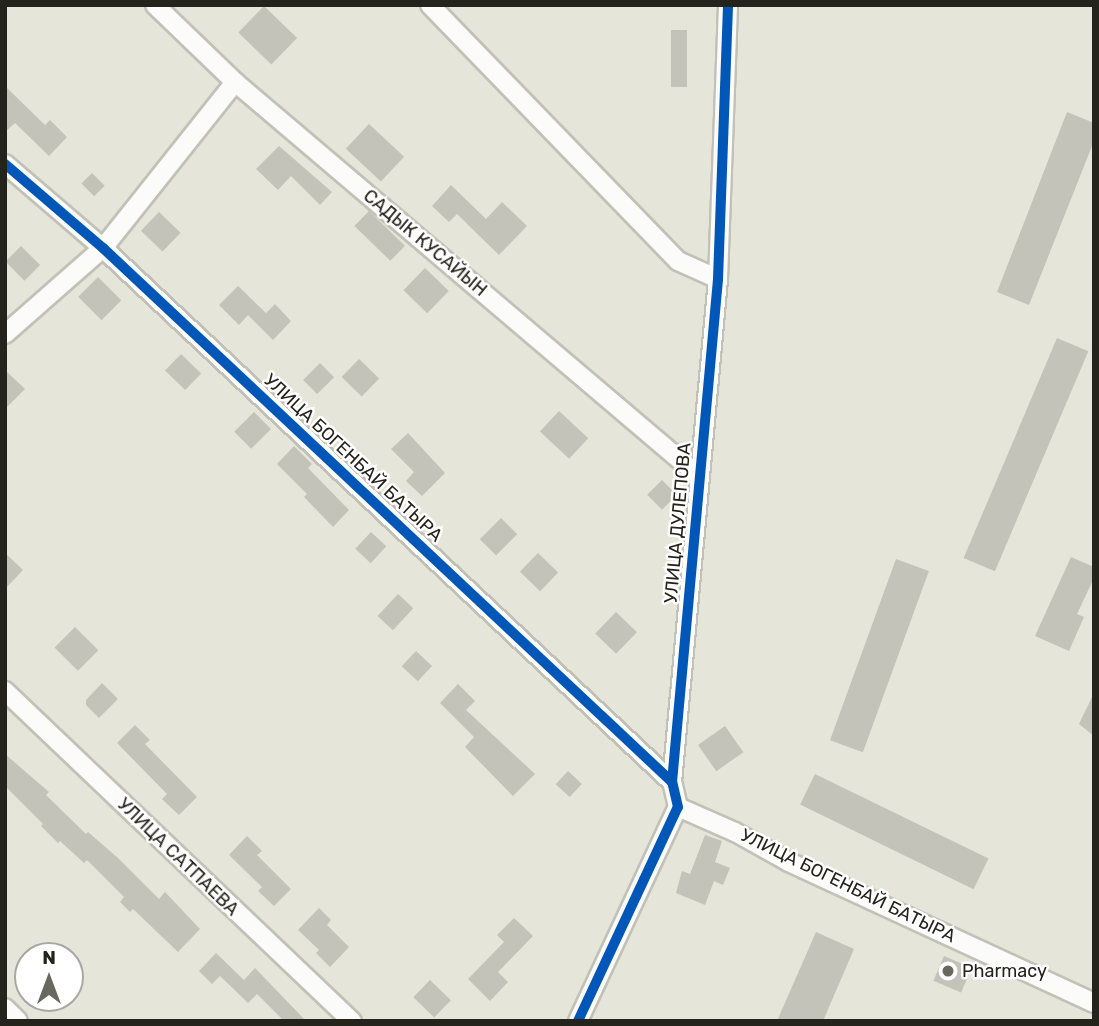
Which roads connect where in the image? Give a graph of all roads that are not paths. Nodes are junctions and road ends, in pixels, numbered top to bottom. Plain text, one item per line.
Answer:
1 (155, 5) edge
2 (430, 5) edge
3 (727, 6) edge
4 (235, 82) junction
5 (5, 164) edge
6 (103, 248) junction
7 (718, 279) junction
8 (5, 334) edge
9 (700, 477) junction
10 (5, 691) edge
11 (672, 782) junction
12 (678, 807) junction
13 (1094, 1003) edge
14 (5, 1008) edge
15 (18, 1021) edge
16 (352, 1021) edge
17 (578, 1021) edge

1 - 4 street, САДЫК КУСАЙЫН
2 - 7 street
3 - 7 street, УЛИЦА ДУЛЕПОВА
4 - 6 street
4 - 9 street, САДЫК КУСАЙЫН
5 - 6 street, УЛИЦА БОГЕНБАЙ БАТЫРА
6 - 8 street
6 - 11 street, УЛИЦА БОГЕНБАЙ БАТЫРА
7 - 9 street, УЛИЦА ДУЛЕПОВА
9 - 11 street, УЛИЦА ДУЛЕПОВА
10 - 16 street, УЛИЦА САТПАЕВА
11 - 12 street, УЛИЦА ДУЛЕПОВА
12 - 13 street, УЛИЦА БОГЕНБАЙ БАТЫРА
12 - 17 street
14 - 15 street

